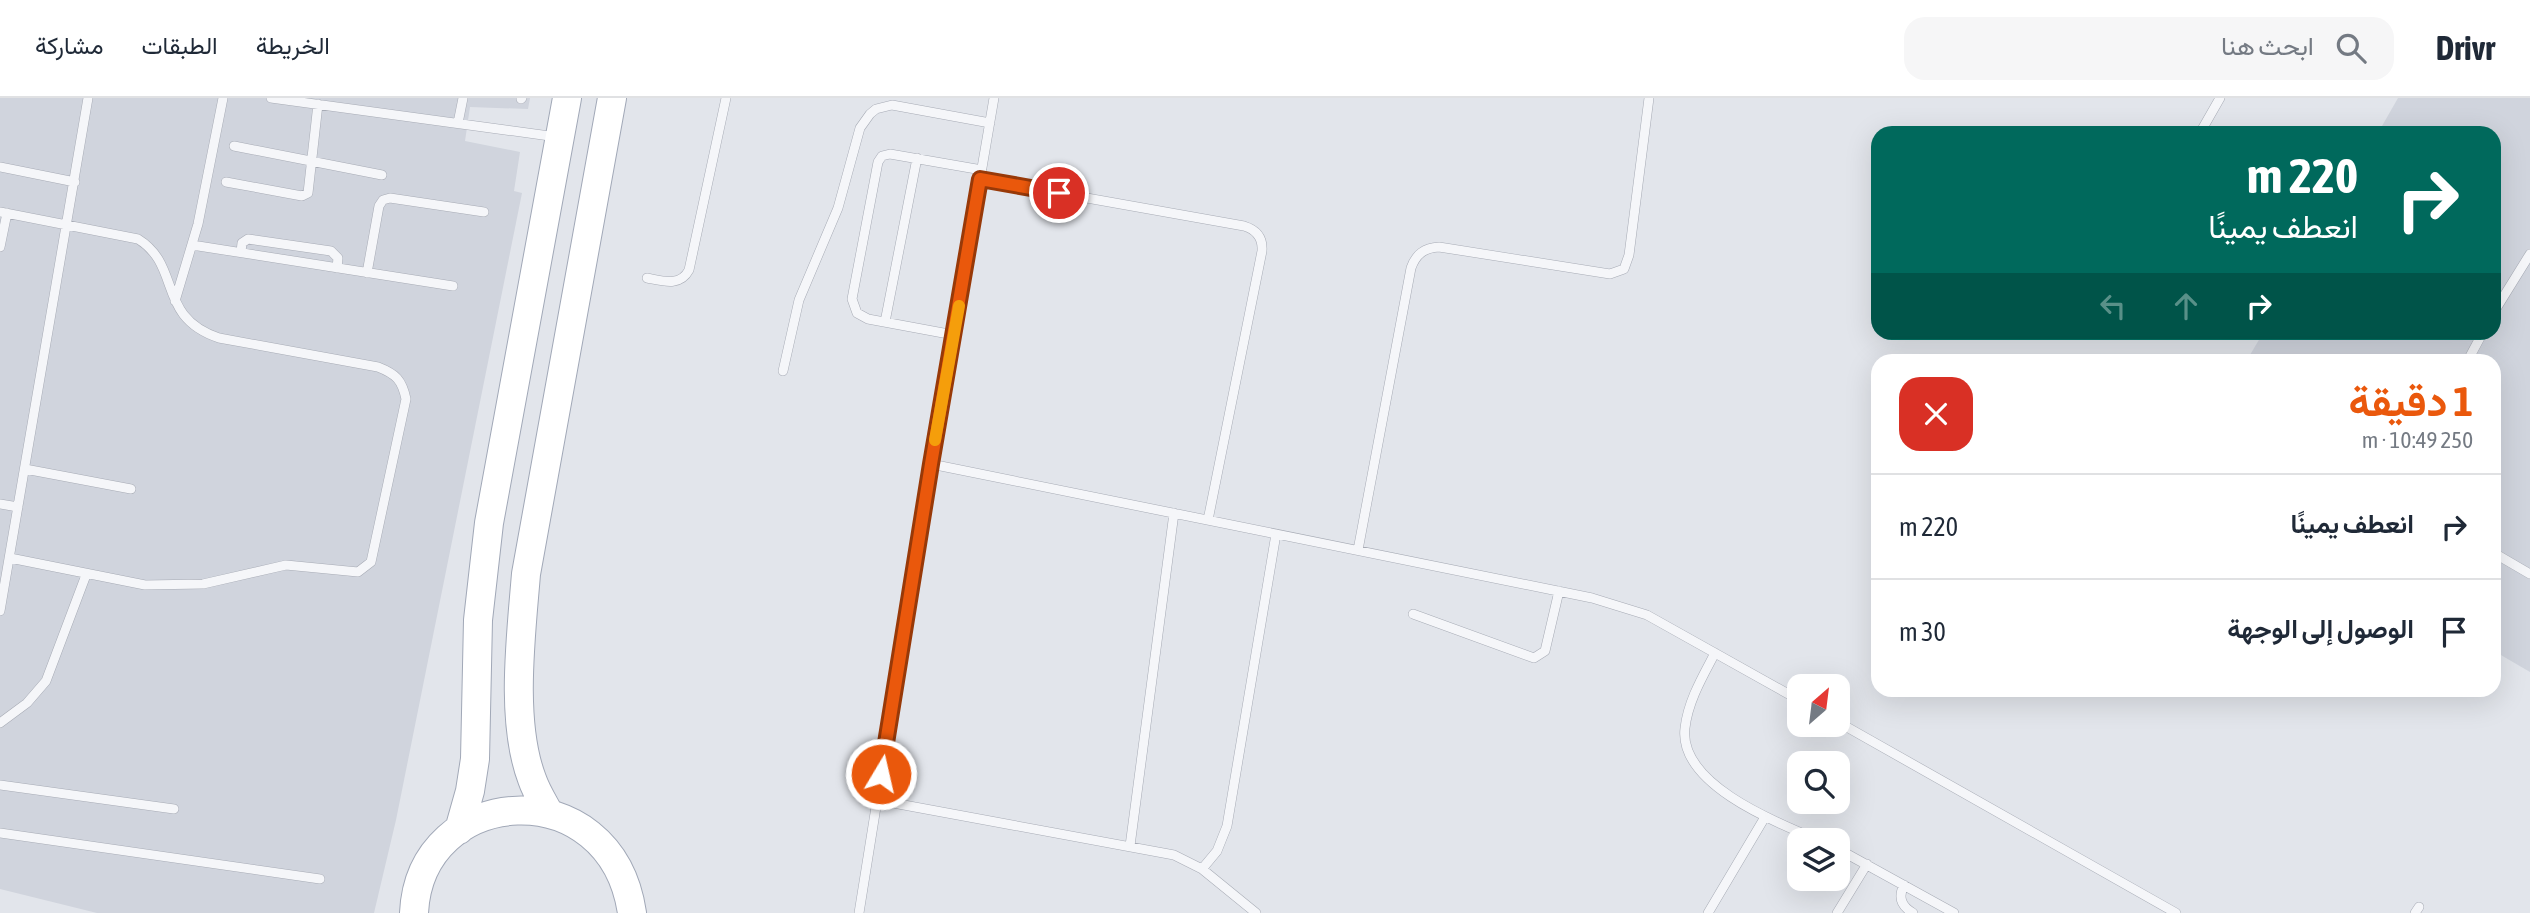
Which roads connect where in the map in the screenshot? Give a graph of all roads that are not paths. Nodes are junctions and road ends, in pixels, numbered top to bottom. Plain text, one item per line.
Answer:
1 (88, 98) edge
2 (223, 98) edge
3 (271, 98) edge
4 (463, 98) edge
5 (567, 98) edge
6 (612, 98) edge
7 (726, 98) edge
8 (994, 98) edge
9 (1649, 98) edge
10 (2220, 98) edge
11 (318, 104) junction
12 (458, 123) junction
13 (989, 123) junction
14 (2204, 126) edge
15 (560, 137) junction
16 (234, 146) dead end
17 (917, 158) junction
18 (312, 161) junction
19 (0, 167) edge
20 (382, 175) dead end
21 (981, 175) junction
22 (75, 182) junction
23 (226, 182) dead end
24 (484, 212) dead end
25 (4, 213) edge
26 (68, 225) junction
27 (192, 245) junction
28 (0, 247) edge
29 (241, 253) junction
30 (2530, 254) edge
31 (337, 268) junction
32 (367, 272) junction
33 (647, 278) dead end
34 (453, 286) dead end
35 (175, 301) junction
36 (2501, 301) edge
37 (885, 322) junction
38 (954, 335) junction
39 (783, 371) dead end
40 (931, 464) junction
41 (25, 469) junction
42 (131, 489) dead end
43 (0, 504) edge
44 (18, 508) junction
45 (1174, 513) junction
46 (1208, 520) junction
47 (1276, 534) junction
48 (1358, 550) junction
49 (2501, 557) edge
50 (10, 558) junction
51 (2530, 574) edge
52 (86, 575) junction
53 (1559, 591) junction
54 (0, 611) edge
55 (1413, 614) dead end
56 (1715, 653) junction
57 (1787, 693) edge
58 (0, 723) edge
59 (1850, 729) edge
60 (0, 785) edge
61 (877, 800) junction
62 (174, 810) dead end
63 (549, 813) junction
64 (1765, 817) junction
65 (1790, 828) edge
66 (459, 830) junction
67 (0, 833) edge
68 (1130, 846) junction
69 (1850, 855) edge
70 (1867, 864) junction
71 (1202, 869) junction
72 (320, 879) dead end
73 (1904, 885) junction
74 (414, 913) edge
75 (632, 913) edge
76 (859, 913) edge
77 (1256, 913) edge
78 (1708, 913) edge
79 (1838, 913) edge
80 (1913, 913) edge
81 (1954, 913) edge
82 (2176, 913) edge

1 - 22 lane
2 - 27 lane
3 - 11 lane
4 - 12 lane
5 - 15 main road
6 - 63 main road
7 - 33 lane
8 - 13 lane
9 - 48 lane
10 - 14 lane
11 - 12 lane
11 - 18 lane
12 - 15 lane
13 - 21 lane
13 - 39 lane
15 - 66 main road
16 - 18 lane
17 - 21 lane
17 - 37 lane
17 - 37 lane
18 - 20 lane
18 - 23 lane
19 - 22 lane
21 - 38 lane
21 - 46 lane
22 - 26 lane
24 - 32 lane
25 - 26 lane
25 - 28 lane
26 - 35 lane
26 - 41 lane
27 - 29 lane
27 - 35 lane
29 - 31 lane
29 - 31 lane
30 - 36 lane
31 - 32 lane
32 - 34 lane
35 - 52 lane
37 - 38 lane
38 - 40 lane
40 - 45 lane
40 - 61 lane
41 - 42 lane
41 - 44 lane
43 - 44 lane
44 - 50 lane
45 - 46 lane
45 - 68 lane
46 - 47 lane
47 - 48 lane
47 - 71 lane
48 - 53 lane
49 - 51 lane
50 - 52 lane
50 - 54 lane
52 - 58 lane
53 - 55 lane
53 - 56 lane
56 - 57 lane
56 - 64 lane
59 - 82 lane
60 - 62 lane
61 - 68 lane
61 - 76 lane
63 - 66 main road
63 - 75 main road
64 - 65 lane
64 - 78 lane
66 - 74 main road
67 - 72 lane
68 - 71 lane
69 - 70 lane
70 - 73 lane
70 - 79 lane
71 - 77 lane
73 - 80 lane
73 - 81 lane

